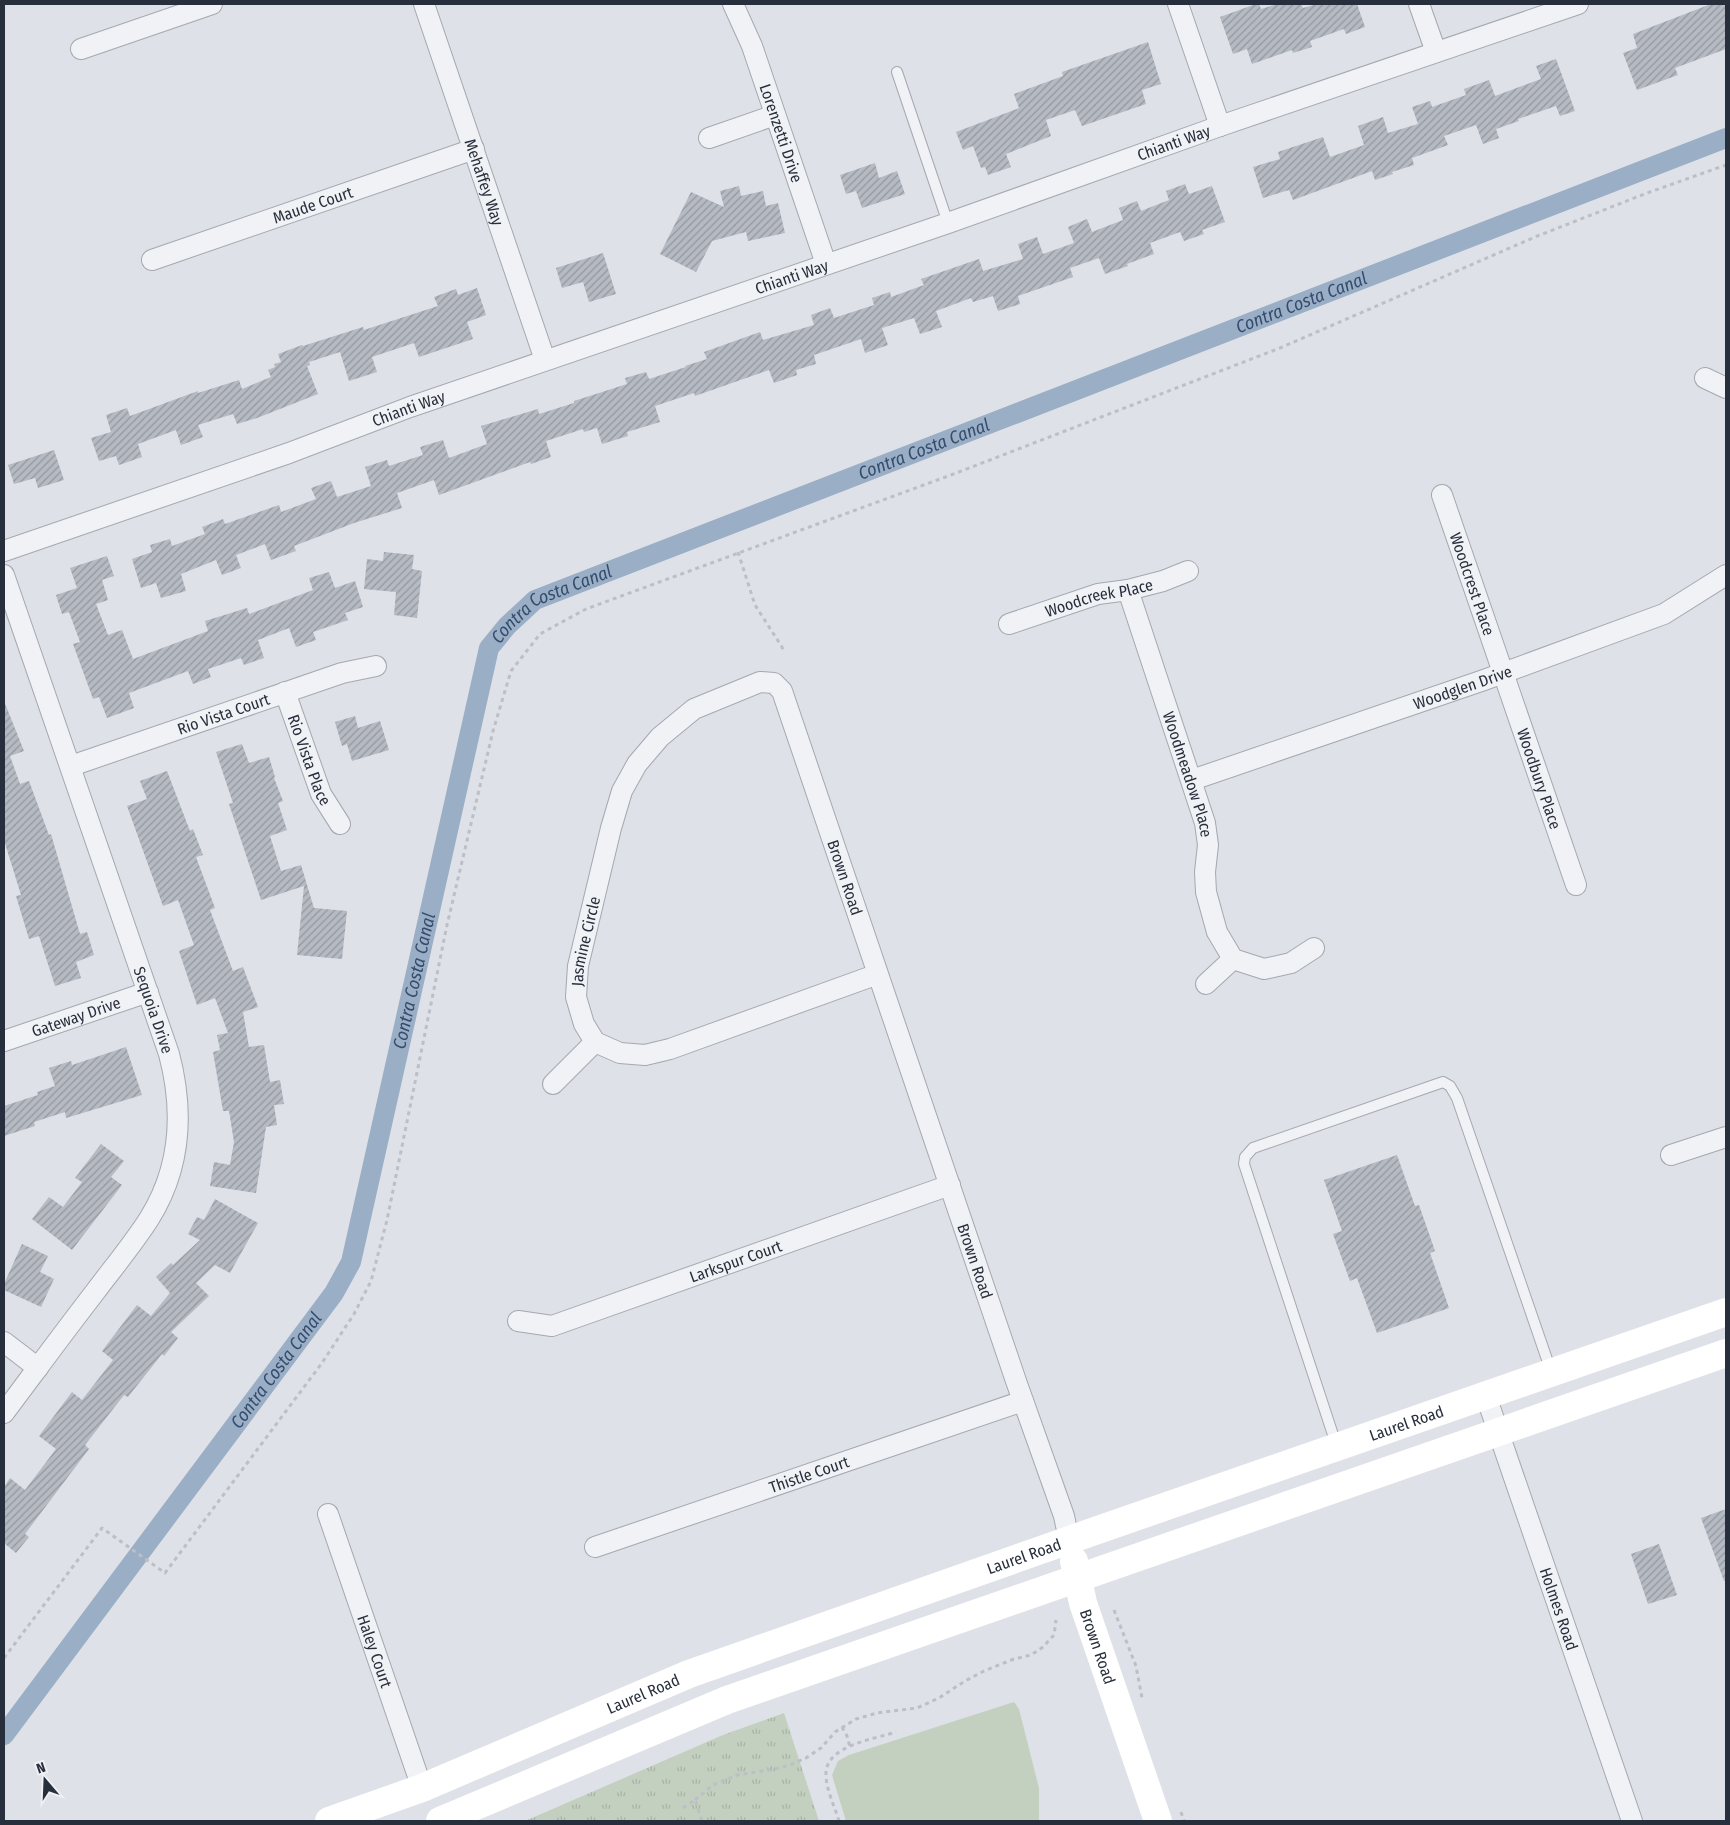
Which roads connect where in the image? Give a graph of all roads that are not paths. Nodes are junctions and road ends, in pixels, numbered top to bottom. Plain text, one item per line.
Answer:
1 (212, 4) edge
2 (424, 4) edge
3 (733, 4) edge
4 (1178, 4) edge
5 (1419, 4) edge
6 (1578, 4) edge
7 (80, 49) dead end
8 (1436, 52) junction
9 (897, 72) dead end
10 (775, 115) junction
11 (1220, 126) junction
12 (709, 138) dead end
13 (474, 149) junction
14 (948, 222) junction
15 (152, 260) dead end
16 (826, 264) junction
17 (545, 360) junction
18 (1705, 378) dead end
19 (1726, 388) edge
20 (1442, 495) dead end
21 (4, 551) edge
22 (1188, 571) dead end
23 (4, 575) edge
24 (1726, 575) edge
25 (1128, 590) junction
26 (1009, 624) dead end
27 (376, 666) dead end
28 (1502, 673) junction
29 (285, 692) junction
30 (787, 703) joint
31 (71, 766) junction
32 (1192, 780) junction
33 (340, 824) dead end
34 (1576, 885) dead end
35 (1314, 948) dead end
36 (1233, 959) junction
37 (878, 974) junction
38 (1206, 984) dead end
39 (148, 992) junction
40 (4, 1041) edge
41 (595, 1042) junction
42 (553, 1084) dead end
43 (1726, 1136) edge
44 (1671, 1154) dead end
45 (950, 1185) junction
46 (1726, 1312) edge
47 (518, 1321) dead end
48 (4, 1342) edge
49 (1726, 1353) edge
50 (38, 1368) junction
51 (1552, 1373) junction
52 (1486, 1396) junction
53 (1023, 1400) junction
54 (4, 1413) edge
55 (1498, 1433) junction
56 (1337, 1448) junction
57 (328, 1514) dead end
58 (1069, 1540) junction
59 (595, 1547) dead end
60 (1077, 1577) junction
61 (422, 1788) junction
62 (329, 1821) edge
63 (440, 1821) edge
64 (1158, 1821) edge
65 (1632, 1821) edge

1 - 7 street
2 - 13 street, Mehaffey Way
3 - 10 street, Lorenzetti Drive
4 - 11 street
5 - 8 street
6 - 8 street, Chianti Way
8 - 11 street, Chianti Way
9 - 14 lane
10 - 12 street
10 - 16 street, Lorenzetti Drive
11 - 14 street, Chianti Way
13 - 15 street, Maude Court
13 - 17 street, Mehaffey Way
14 - 16 street, Chianti Way
16 - 17 street, Chianti Way
17 - 21 street, Chianti Way
18 - 19 street
20 - 28 street, Woodcrest Place
22 - 25 street, Woodcreek Place
23 - 31 street, Sequoia Drive
24 - 28 street, Woodglen Drive
25 - 26 street, Woodcreek Place
25 - 32 street, Woodmeadow Place
27 - 29 street, Rio Vista Court
28 - 32 street, Woodglen Drive
28 - 34 street, Woodbury Place
29 - 31 street, Rio Vista Court
29 - 33 street, Rio Vista Place
30 - 37 street, Brown Road
30 - 41 street, Jasmine Circle
31 - 39 street, Sequoia Drive
32 - 36 street, Woodmeadow Place
35 - 36 street
36 - 38 street
37 - 41 street
37 - 45 street, Brown Road
39 - 40 street, Gateway Drive
39 - 50 street, Sequoia Drive
41 - 42 street
43 - 44 street
45 - 47 street, Larkspur Court
45 - 53 street, Brown Road
46 - 51 main road, Laurel Road
48 - 50 street
49 - 55 main road
50 - 54 street, Sequoia Drive
51 - 52 main road, Laurel Road
51 - 56 lane
52 - 55 street, Holmes Road
52 - 56 main road, Laurel Road
53 - 58 street, Brown Road
53 - 59 street, Thistle Court
55 - 60 main road
55 - 65 street, Holmes Road
56 - 58 main road, Laurel Road
57 - 61 street, Haley Court
58 - 60 main road, Brown Road
58 - 61 main road, Laurel Road
60 - 63 main road
60 - 64 main road, Brown Road
61 - 62 main road, Laurel Road

